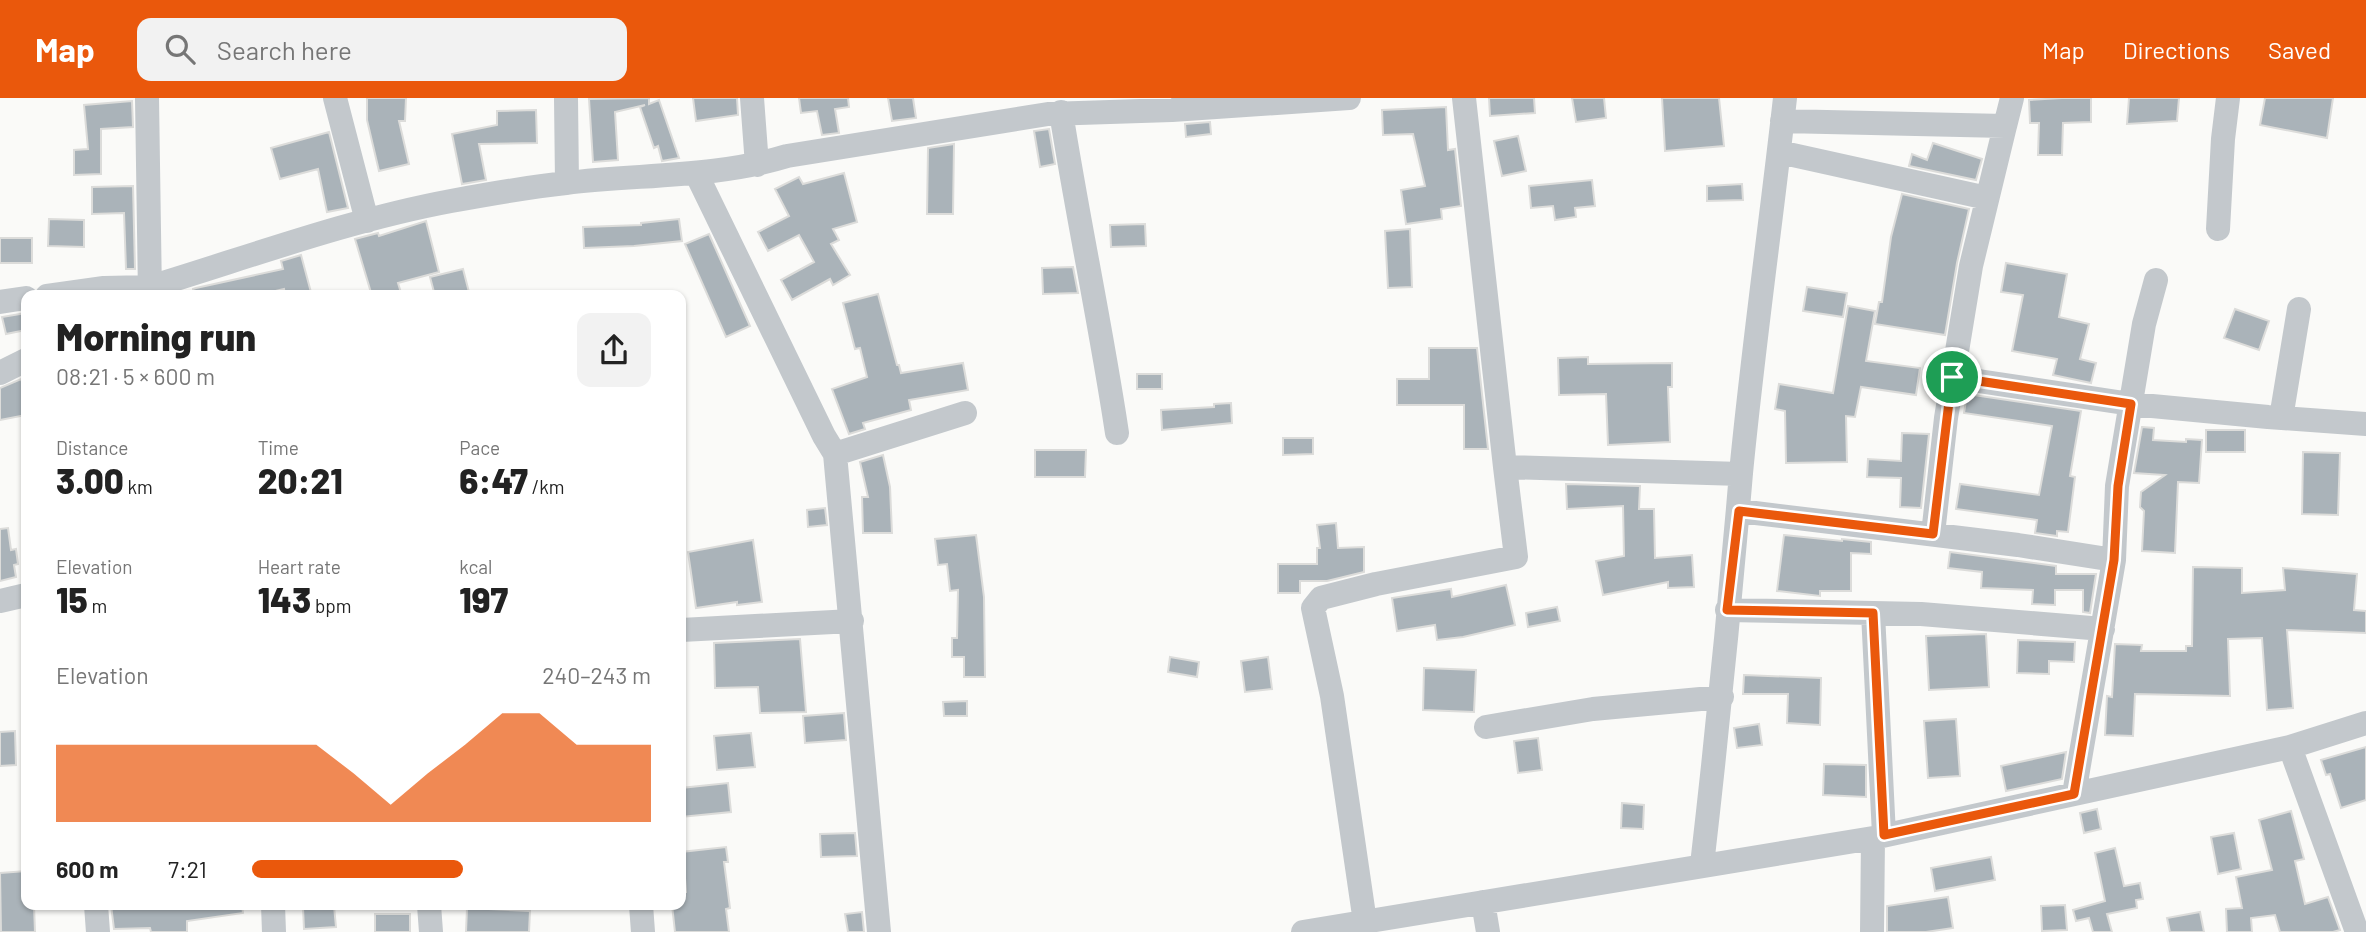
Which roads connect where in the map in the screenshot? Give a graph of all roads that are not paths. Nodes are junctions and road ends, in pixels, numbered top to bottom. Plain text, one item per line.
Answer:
1 (147, 98) edge
2 (335, 98) edge
3 (566, 98) edge
4 (752, 98) edge
5 (1349, 98) edge
6 (1464, 98) edge
7 (2012, 98) edge
8 (2228, 98) edge
9 (1172, 104) edge
10 (1784, 109) edge
11 (1061, 112) junction
12 (2005, 126) junction
13 (1779, 152) junction
14 (758, 165) junction
15 (696, 173) junction
16 (567, 183) junction
17 (1987, 198) junction
18 (367, 221) junction
19 (2218, 229) dead end
20 (2156, 280) dead end
21 (90, 290) edge
22 (121, 290) edge
23 (146, 290) edge
24 (155, 290) edge
25 (21, 299) edge
26 (0, 302) edge
27 (2299, 309) dead end
28 (21, 362) edge
29 (0, 373) edge
30 (1952, 377) junction
31 (2131, 404) junction
32 (965, 413) dead end
33 (2281, 418) junction
34 (2366, 424) edge
35 (1117, 433) dead end
36 (835, 454) junction
37 (1506, 467) junction
38 (1741, 474) junction
39 (1739, 511) junction
40 (1933, 534) junction
41 (2114, 560) junction
42 (21, 596) edge
43 (0, 601) edge
44 (1727, 610) junction
45 (1873, 613) junction
46 (852, 621) junction
47 (2103, 629) junction
48 (686, 631) edge
49 (1722, 697) junction
50 (2366, 723) edge
51 (1486, 727) dead end
52 (2290, 747) junction
53 (2074, 794) junction
54 (1878, 836) junction
55 (1702, 865) junction
56 (1483, 902) junction
57 (96, 910) edge
58 (273, 910) edge
59 (429, 910) edge
60 (641, 910) edge
61 (1365, 922) junction
62 (98, 932) edge
63 (274, 932) edge
64 (431, 932) edge
65 (643, 932) edge
66 (879, 932) edge
67 (1303, 932) edge
68 (1488, 932) edge
69 (1872, 932) edge
70 (2357, 932) edge

1 - 23 street
2 - 18 street
3 - 16 street
4 - 14 street
5 - 9 street
6 - 37 street
7 - 12 street
8 - 19 street
9 - 11 street
10 - 12 street
10 - 13 street
11 - 14 street
11 - 35 street
12 - 17 street
13 - 17 street
13 - 38 street
14 - 15 street
15 - 16 street
15 - 36 street
16 - 18 street
17 - 30 street
18 - 24 street
20 - 31 street
21 - 22 street
25 - 26 street
27 - 33 street
28 - 29 street
30 - 31 street
30 - 40 street
31 - 33 street
31 - 41 street
32 - 36 street
33 - 34 street
36 - 46 street
37 - 38 street
37 - 61 street
38 - 39 street
39 - 40 street
39 - 44 street
40 - 41 street
41 - 47 street
42 - 43 street
44 - 45 street
44 - 49 street
45 - 47 street
45 - 54 street
46 - 48 street
46 - 66 street
47 - 53 street
49 - 51 street
49 - 55 street
50 - 52 street
52 - 53 street
52 - 70 street
53 - 54 street
54 - 55 street
54 - 69 street
55 - 56 street
56 - 61 street
56 - 68 street
57 - 62 street
58 - 63 street
59 - 64 street
60 - 65 street
61 - 67 street

